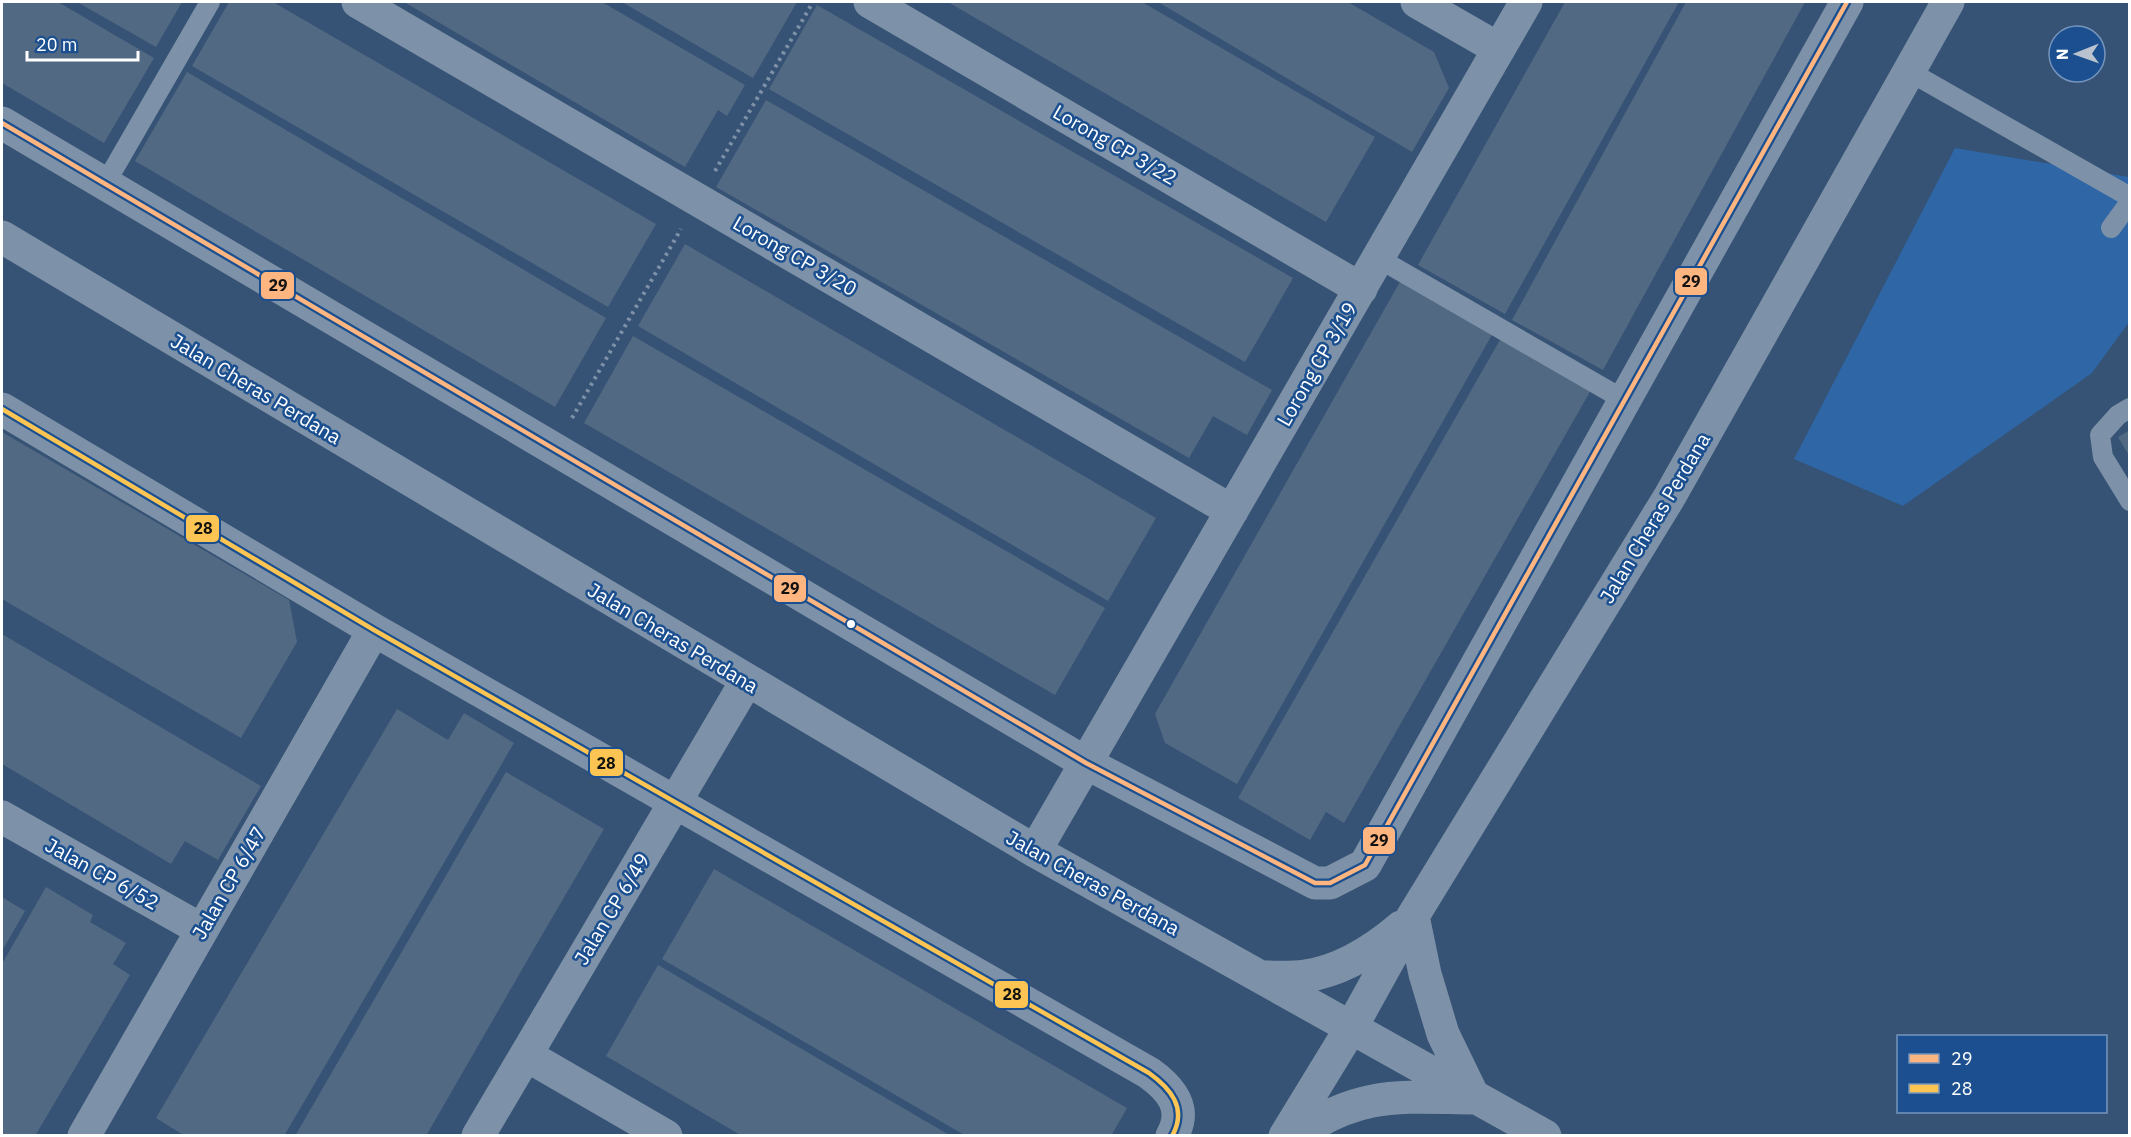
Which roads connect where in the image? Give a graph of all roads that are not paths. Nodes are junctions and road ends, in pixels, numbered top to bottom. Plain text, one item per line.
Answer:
1 (210, 2) edge
2 (358, 2) edge
3 (870, 2) edge
4 (1417, 2) edge
5 (1526, 2) edge
6 (1948, 2) edge
7 (1847, 3) edge
8 (1499, 50) junction
9 (1910, 72) junction
10 (2, 123) edge
11 (105, 184) junction
12 (2130, 197) edge
13 (2130, 202) edge
14 (2111, 228) dead end
15 (2, 237) edge
16 (1378, 258) junction
17 (1361, 289) junction
18 (1626, 401) junction
19 (2130, 408) edge
20 (2, 409) edge
21 (2130, 501) edge
22 (1232, 511) junction
23 (374, 630) junction
24 (746, 682) junction
25 (1086, 763) junction
26 (674, 803) junction
27 (2, 817) edge
28 (1035, 851) junction
29 (1413, 916) junction
30 (202, 930) junction
31 (1260, 977) junction
32 (1351, 1028) junction
33 (526, 1055) junction
34 (1474, 1098) junction
35 (84, 1136) edge
36 (478, 1136) edge
37 (666, 1136) edge
38 (1172, 1136) edge
39 (1285, 1136) edge
40 (1295, 1136) edge
41 (1545, 1136) edge

1 - 11 lane
2 - 22 street, Lorong CP 3/20
3 - 17 street, Lorong CP 3/22
4 - 8 street
5 - 8 street, Lorong CP 3/19
6 - 9 street, Jalan Cheras Perdana
7 - 18 street
8 - 16 street, Lorong CP 3/19
9 - 12 lane
9 - 29 street, Jalan Cheras Perdana
10 - 11 street
11 - 25 street
13 - 14 lane
15 - 24 street, Jalan Cheras Perdana
16 - 17 street, Lorong CP 3/19
16 - 18 lane
17 - 22 street, Lorong CP 3/19
18 - 25 street
19 - 21 lane
20 - 23 street
22 - 25 street, Lorong CP 3/19
23 - 26 street
23 - 30 street, Jalan CP 6/47
24 - 26 street, Jalan CP 6/49
24 - 28 street, Jalan Cheras Perdana
25 - 28 street, Lorong CP 3/19
26 - 33 street, Jalan CP 6/49
26 - 38 street
27 - 30 street, Jalan CP 6/52
28 - 31 street, Jalan Cheras Perdana
29 - 31 street
29 - 32 street, Jalan Cheras Perdana
29 - 34 street
30 - 35 street, Jalan CP 6/47
31 - 32 street, Jalan Cheras Perdana
32 - 34 street, Jalan Cheras Perdana
32 - 39 street, Jalan Cheras Perdana
33 - 36 street, Jalan CP 6/49
33 - 37 street
34 - 40 street
34 - 41 street, Jalan Cheras Perdana

